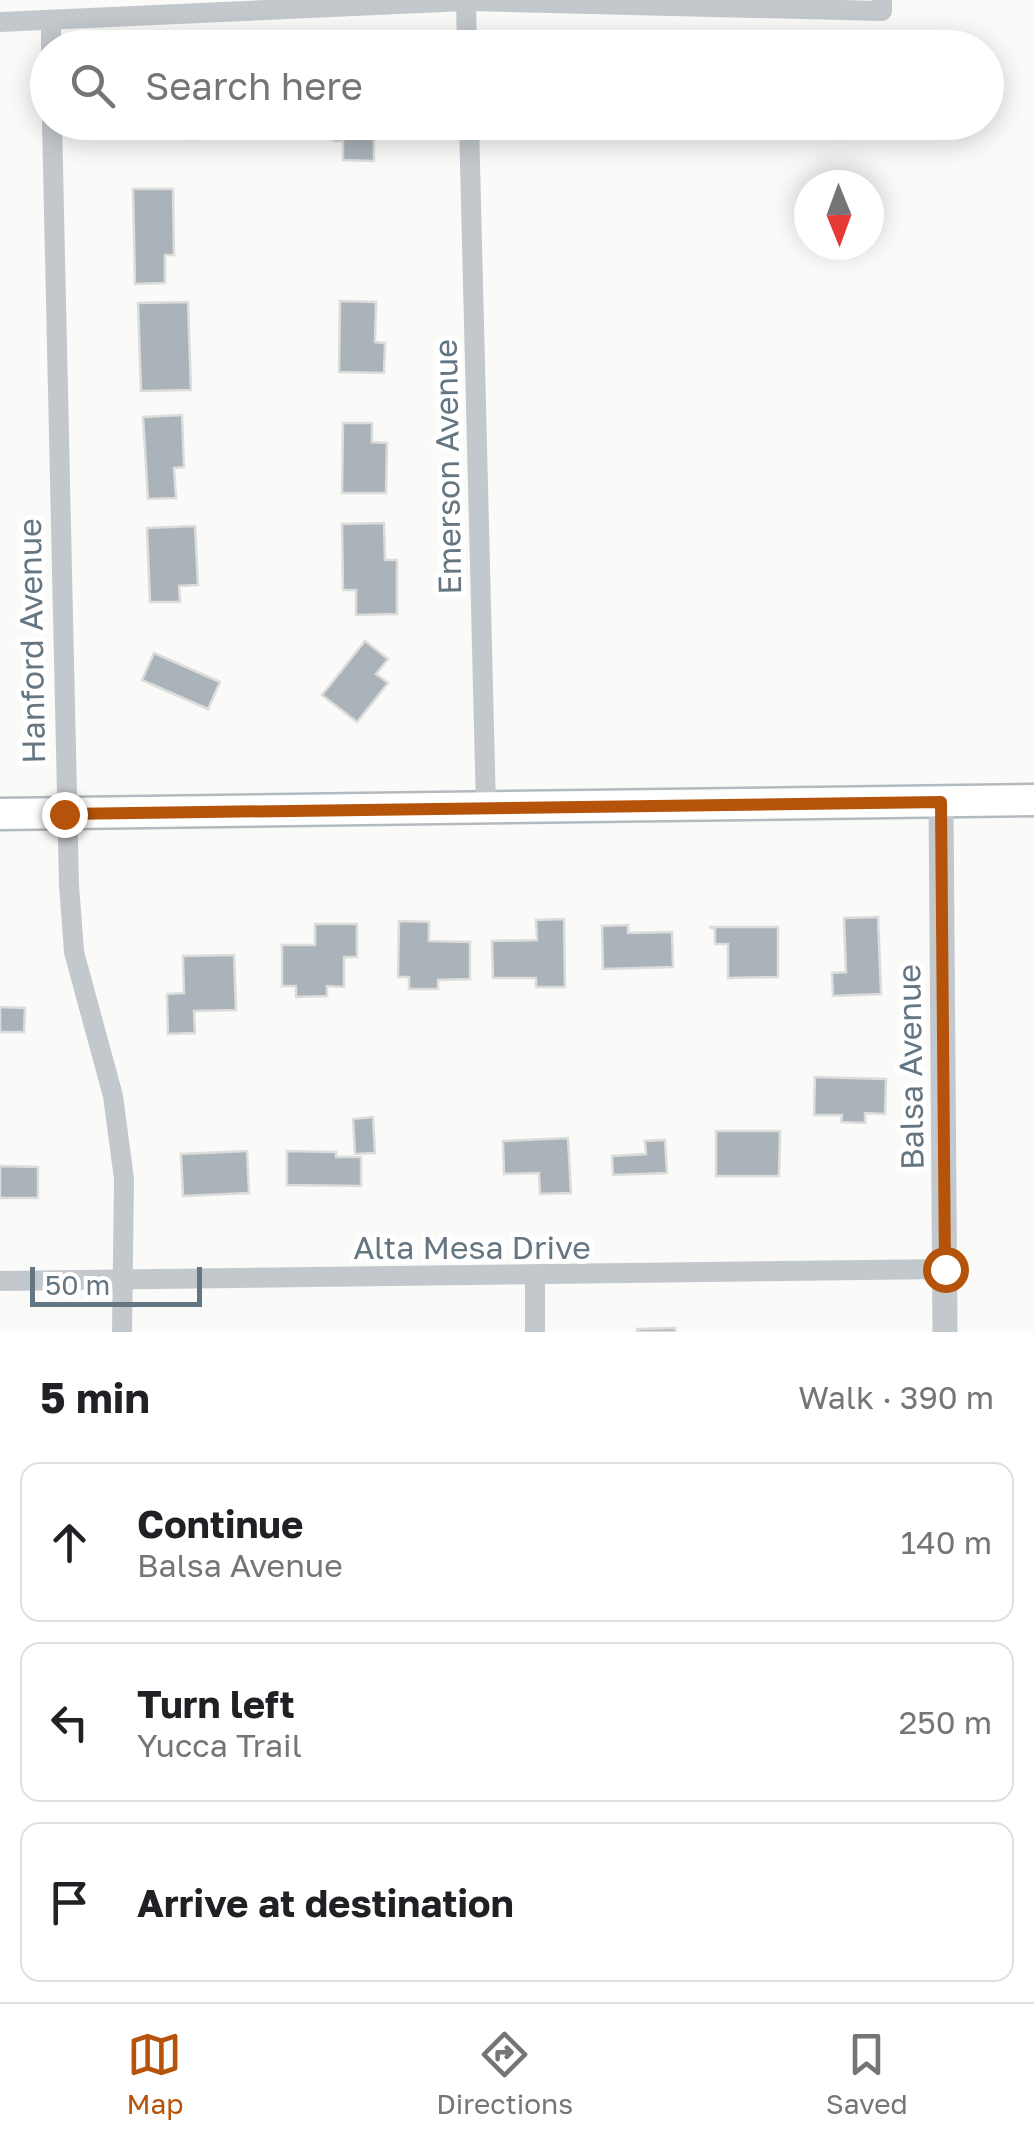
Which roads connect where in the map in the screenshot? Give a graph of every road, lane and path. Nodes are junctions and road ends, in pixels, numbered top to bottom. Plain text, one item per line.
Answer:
1 (466, 1) edge
2 (882, 5) edge
3 (0, 22) edge
4 (50, 22) junction
5 (50, 30) edge
6 (467, 30) edge
7 (52, 140) edge
8 (469, 140) edge
9 (1034, 800) edge
10 (941, 802) junction
11 (486, 809) junction
12 (0, 814) edge
13 (64, 814) junction
14 (945, 1269) junction
15 (535, 1277) junction
16 (122, 1279) junction
17 (0, 1281) edge
18 (122, 1332) edge
19 (535, 1332) edge
20 (945, 1332) edge

1 - 2 street
1 - 4 street
1 - 6 street
3 - 4 street
4 - 5 street
7 - 13 street, Hanford Avenue
8 - 11 street, Emerson Avenue
9 - 10 main road
10 - 11 main road
10 - 14 street, Balsa Avenue
11 - 13 main road
12 - 13 main road
13 - 16 street, Hanford Avenue
14 - 15 street, Alta Mesa Drive
14 - 20 street, Balsa Avenue
15 - 16 street, Alta Mesa Drive
15 - 19 street
16 - 17 street, Alta Mesa Drive
16 - 18 street, Hanford Avenue

